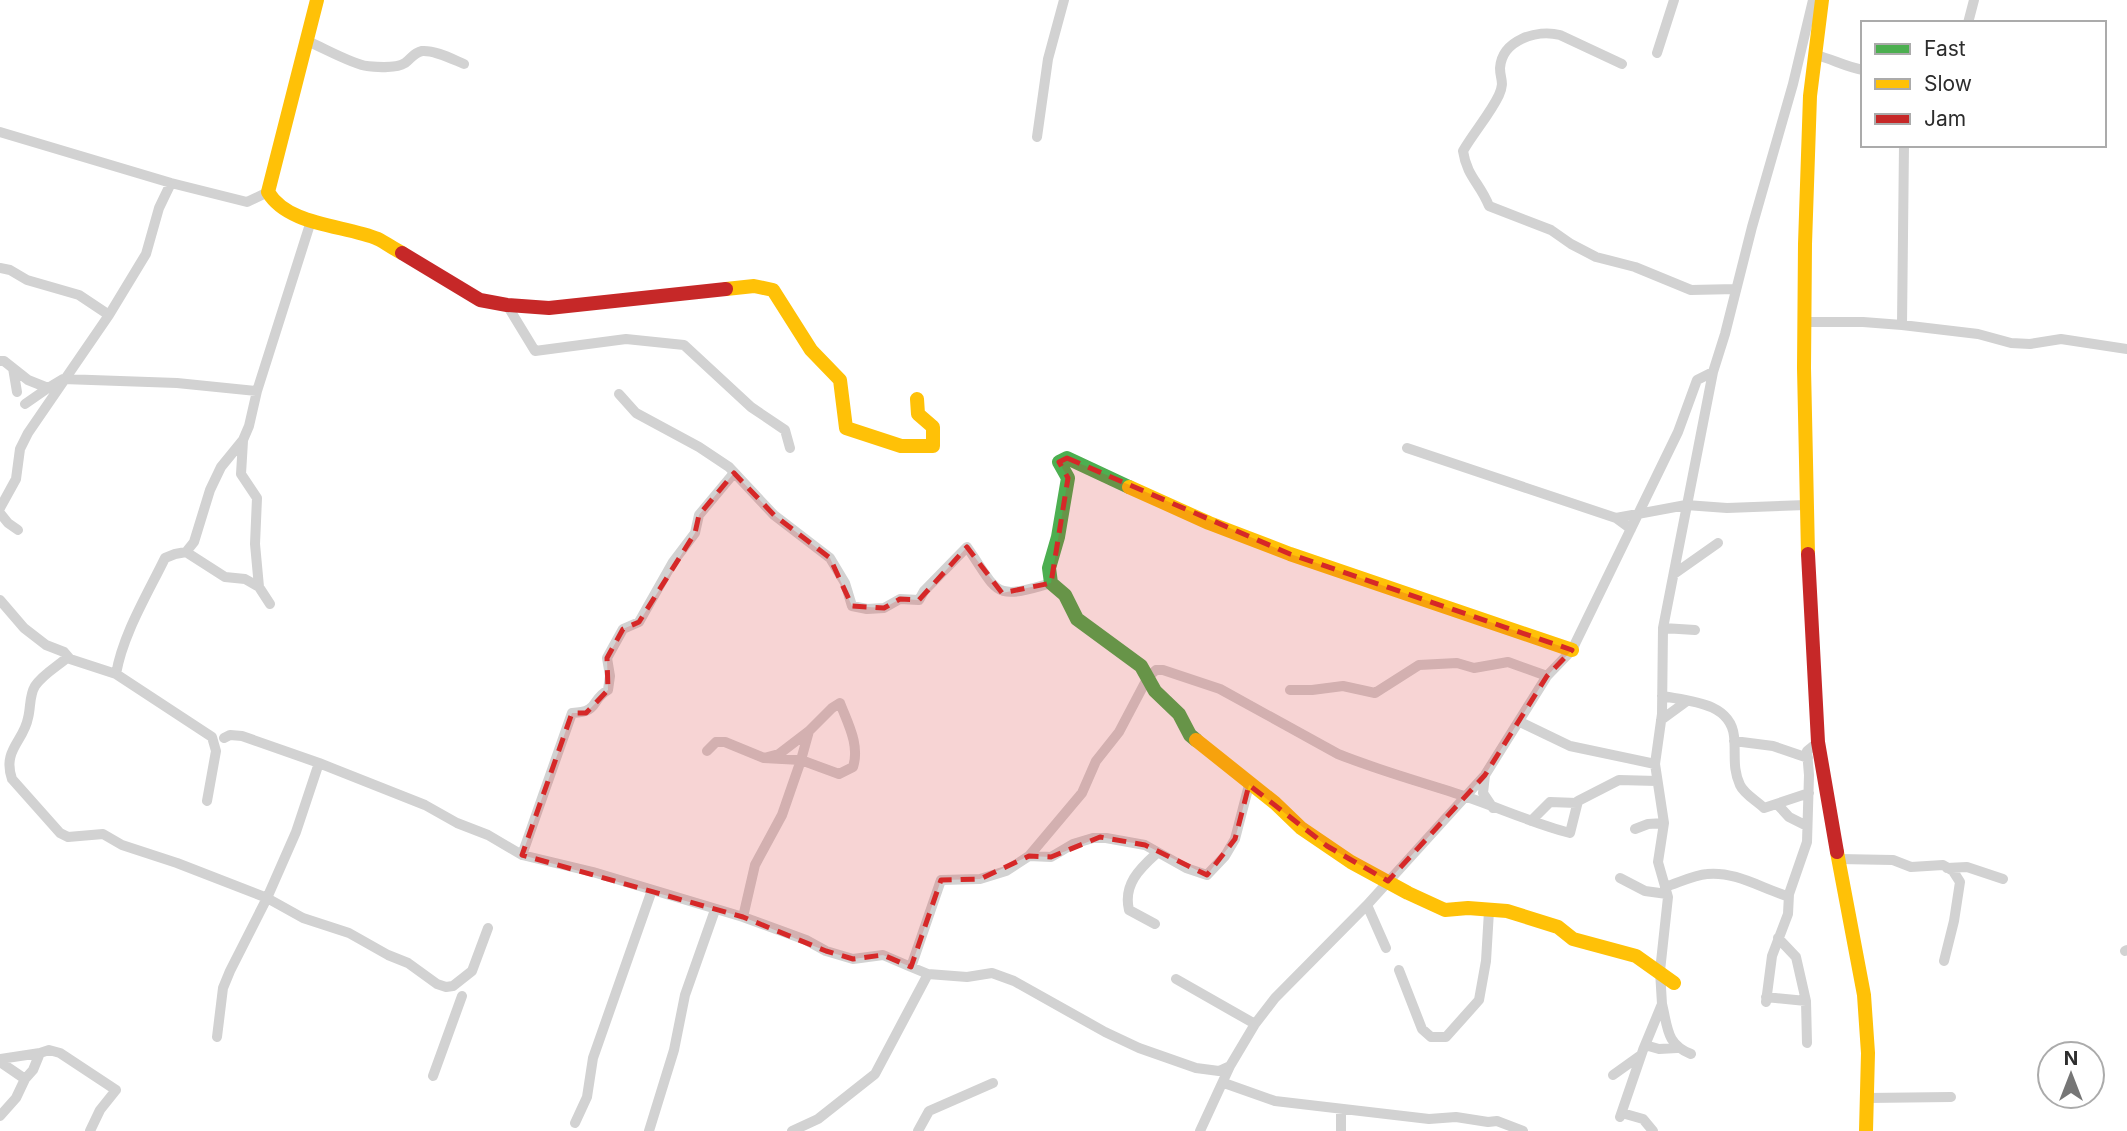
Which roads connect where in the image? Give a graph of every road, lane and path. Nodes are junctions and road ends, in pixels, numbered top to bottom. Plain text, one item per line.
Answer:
1 (317, 0) edge
2 (1064, 0) edge
3 (1674, 0) edge
4 (1813, 0) edge
5 (1822, 0) edge
6 (1974, 0) edge
7 (1969, 21) edge
8 (307, 41) junction
9 (1657, 53) dead end
10 (1816, 55) junction
11 (464, 64) dead end
12 (1622, 64) dead end
13 (1861, 70) edge
14 (0, 132) edge
15 (1037, 137) dead end
16 (1904, 147) edge
17 (171, 183) junction
18 (268, 192) junction
19 (311, 221) junction
20 (0, 268) edge
21 (1736, 289) junction
22 (507, 306) junction
23 (108, 315) junction
24 (1805, 321) junction
25 (1902, 325) junction
26 (2127, 349) edge
27 (0, 361) edge
28 (13, 368) junction
29 (1713, 372) junction
30 (63, 379) junction
31 (48, 388) junction
32 (257, 391) junction
33 (17, 392) dead end
34 (619, 394) dead end
35 (917, 399) dead end
36 (25, 404) dead end
37 (244, 437) junction
38 (790, 448) dead end
39 (1407, 448) dead end
40 (734, 473) junction
41 (1686, 505) junction
42 (1806, 505) junction
43 (0, 511) edge
44 (1638, 514) junction
45 (1616, 518) junction
46 (1631, 529) junction
47 (18, 530) dead end
48 (1718, 542) dead end
49 (186, 552) junction
50 (1674, 574) junction
51 (1051, 583) junction
52 (259, 587) junction
53 (0, 600) edge
54 (270, 604) dead end
55 (1663, 628) junction
56 (1695, 630) dead end
57 (1572, 650) junction
58 (68, 657) junction
59 (116, 674) junction
60 (1547, 676) junction
61 (1148, 677) junction
62 (1290, 690) dead end
63 (1662, 696) junction
64 (1687, 701) junction
65 (1661, 720) junction
66 (1520, 722) junction
67 (809, 731) junction
68 (212, 737) junction
69 (224, 738) junction
70 (1734, 741) junction
71 (1818, 742) junction
72 (216, 751) junction
73 (707, 751) dead end
74 (764, 758) junction
75 (1808, 758) junction
76 (801, 760) junction
77 (318, 763) junction
78 (1655, 764) junction
79 (1485, 775) junction
80 (1657, 781) junction
81 (1249, 785) junction
82 (1809, 793) junction
83 (1465, 797) junction
84 (207, 801) dead end
85 (1577, 803) junction
86 (1777, 804) junction
87 (1494, 808) junction
88 (1531, 821) junction
89 (1664, 823) junction
90 (1807, 826) junction
91 (1635, 829) dead end
92 (1157, 853) junction
93 (522, 855) junction
94 (1029, 856) junction
95 (1839, 859) junction
96 (1947, 868) junction
97 (1620, 878) dead end
98 (2003, 879) dead end
99 (1388, 881) junction
100 (652, 890) junction
101 (1666, 890) junction
102 (1789, 894) junction
103 (267, 898) junction
104 (1367, 905) junction
105 (715, 910) junction
106 (1489, 911) junction
107 (743, 917) junction
108 (1155, 924) dead end
109 (488, 928) dead end
110 (1778, 938) junction
111 (1386, 948) dead end
112 (1944, 961) dead end
113 (911, 967) junction
114 (1399, 970) dead end
115 (1660, 971) junction
116 (467, 974) junction
117 (928, 974) junction
118 (1175, 979) dead end
119 (1674, 983) dead end
120 (449, 987) junction
121 (463, 996) junction
122 (1806, 1001) junction
123 (1662, 1004) junction
124 (1255, 1024) junction
125 (217, 1037) dead end
126 (1807, 1043) dead end
127 (1677, 1048) junction
128 (1643, 1050) junction
129 (40, 1053) junction
130 (1691, 1054) dead end
131 (0, 1060) edge
132 (1230, 1066) junction
133 (1613, 1075) dead end
134 (433, 1076) dead end
135 (25, 1079) junction
136 (993, 1083) dead end
137 (1224, 1083) junction
138 (1951, 1097) dead end
139 (1867, 1098) junction
140 (1341, 1109) junction
141 (0, 1116) edge
142 (575, 1123) dead end
143 (90, 1131) edge
144 (649, 1131) edge
145 (792, 1131) edge
146 (918, 1131) edge
147 (1200, 1131) edge
148 (1341, 1131) edge
149 (1522, 1131) edge
150 (1653, 1131) edge
151 (1866, 1131) edge

1 - 8 street
2 - 15 street
3 - 9 street
4 - 21 street
5 - 10 street
6 - 7 street
8 - 11 street
8 - 18 street
10 - 13 street
10 - 24 street
12 - 21 street
14 - 17 street
16 - 25 street
17 - 18 street
17 - 23 street
18 - 19 street
19 - 22 street
19 - 32 street
20 - 23 street
21 - 29 street
22 - 35 street
22 - 38 street
23 - 30 street
24 - 25 street
24 - 42 street
25 - 26 street
27 - 28 street
28 - 31 street
28 - 33 street
29 - 41 street
29 - 44 street
30 - 31 street
30 - 32 street
30 - 43 street
31 - 36 street
32 - 37 street
34 - 40 street
37 - 49 street
37 - 52 street
39 - 45 street
40 - 51 street
40 - 93 street
41 - 42 street
41 - 44 street
41 - 50 street
42 - 71 street
43 - 47 street
44 - 45 street
44 - 46 street
45 - 46 street
46 - 57 street
48 - 50 street
49 - 52 street
49 - 59 street
50 - 55 street
51 - 57 street
51 - 61 street
52 - 54 street
53 - 58 street
55 - 56 street
55 - 63 street
57 - 60 street
58 - 59 street
58 - 103 street
59 - 68 street
60 - 62 street
60 - 66 street
61 - 81 street
61 - 83 street
61 - 94 street
63 - 64 street
63 - 65 street
64 - 65 street
64 - 70 street
65 - 78 street
66 - 78 street
66 - 79 street
67 - 74 street
67 - 76 street
67 - 76 street
68 - 69 street
68 - 72 street
69 - 72 street
69 - 77 street
70 - 75 street
70 - 86 street
71 - 75 street
71 - 95 street
72 - 84 street
73 - 74 street
74 - 76 street
75 - 82 street
76 - 107 street
77 - 93 street
77 - 103 street
78 - 80 street
79 - 83 street
79 - 87 street
80 - 85 street
80 - 89 street
81 - 92 street
81 - 99 street
82 - 86 street
82 - 90 street
83 - 87 street
83 - 99 street
85 - 88 street
85 - 88 street
86 - 90 street
87 - 88 street
89 - 91 street
89 - 101 street
90 - 102 street
92 - 94 street
92 - 108 street
93 - 100 street
94 - 113 street
95 - 96 street
95 - 139 street
96 - 98 street
96 - 112 street
97 - 101 street
99 - 104 street
99 - 106 street
100 - 105 street
100 - 142 street
101 - 102 street
101 - 115 street
102 - 110 street
103 - 120 street
103 - 125 street
104 - 111 street
104 - 124 street
105 - 107 street
105 - 144 street
106 - 114 street
106 - 115 street
107 - 113 street
109 - 116 street
110 - 122 street
110 - 122 street
113 - 117 street
115 - 119 street
115 - 123 street
116 - 120 street
116 - 121 street
117 - 132 street
117 - 145 street
118 - 124 street
120 - 121 street
121 - 134 street
122 - 126 street
123 - 127 street
123 - 128 street
124 - 132 street
127 - 128 street
127 - 130 street
128 - 133 street
128 - 150 street
129 - 131 street
129 - 135 street
129 - 143 street
131 - 135 street
132 - 137 street
135 - 141 street
136 - 146 street
137 - 140 street
137 - 147 street
138 - 139 street
139 - 151 street
140 - 148 street
140 - 149 street

